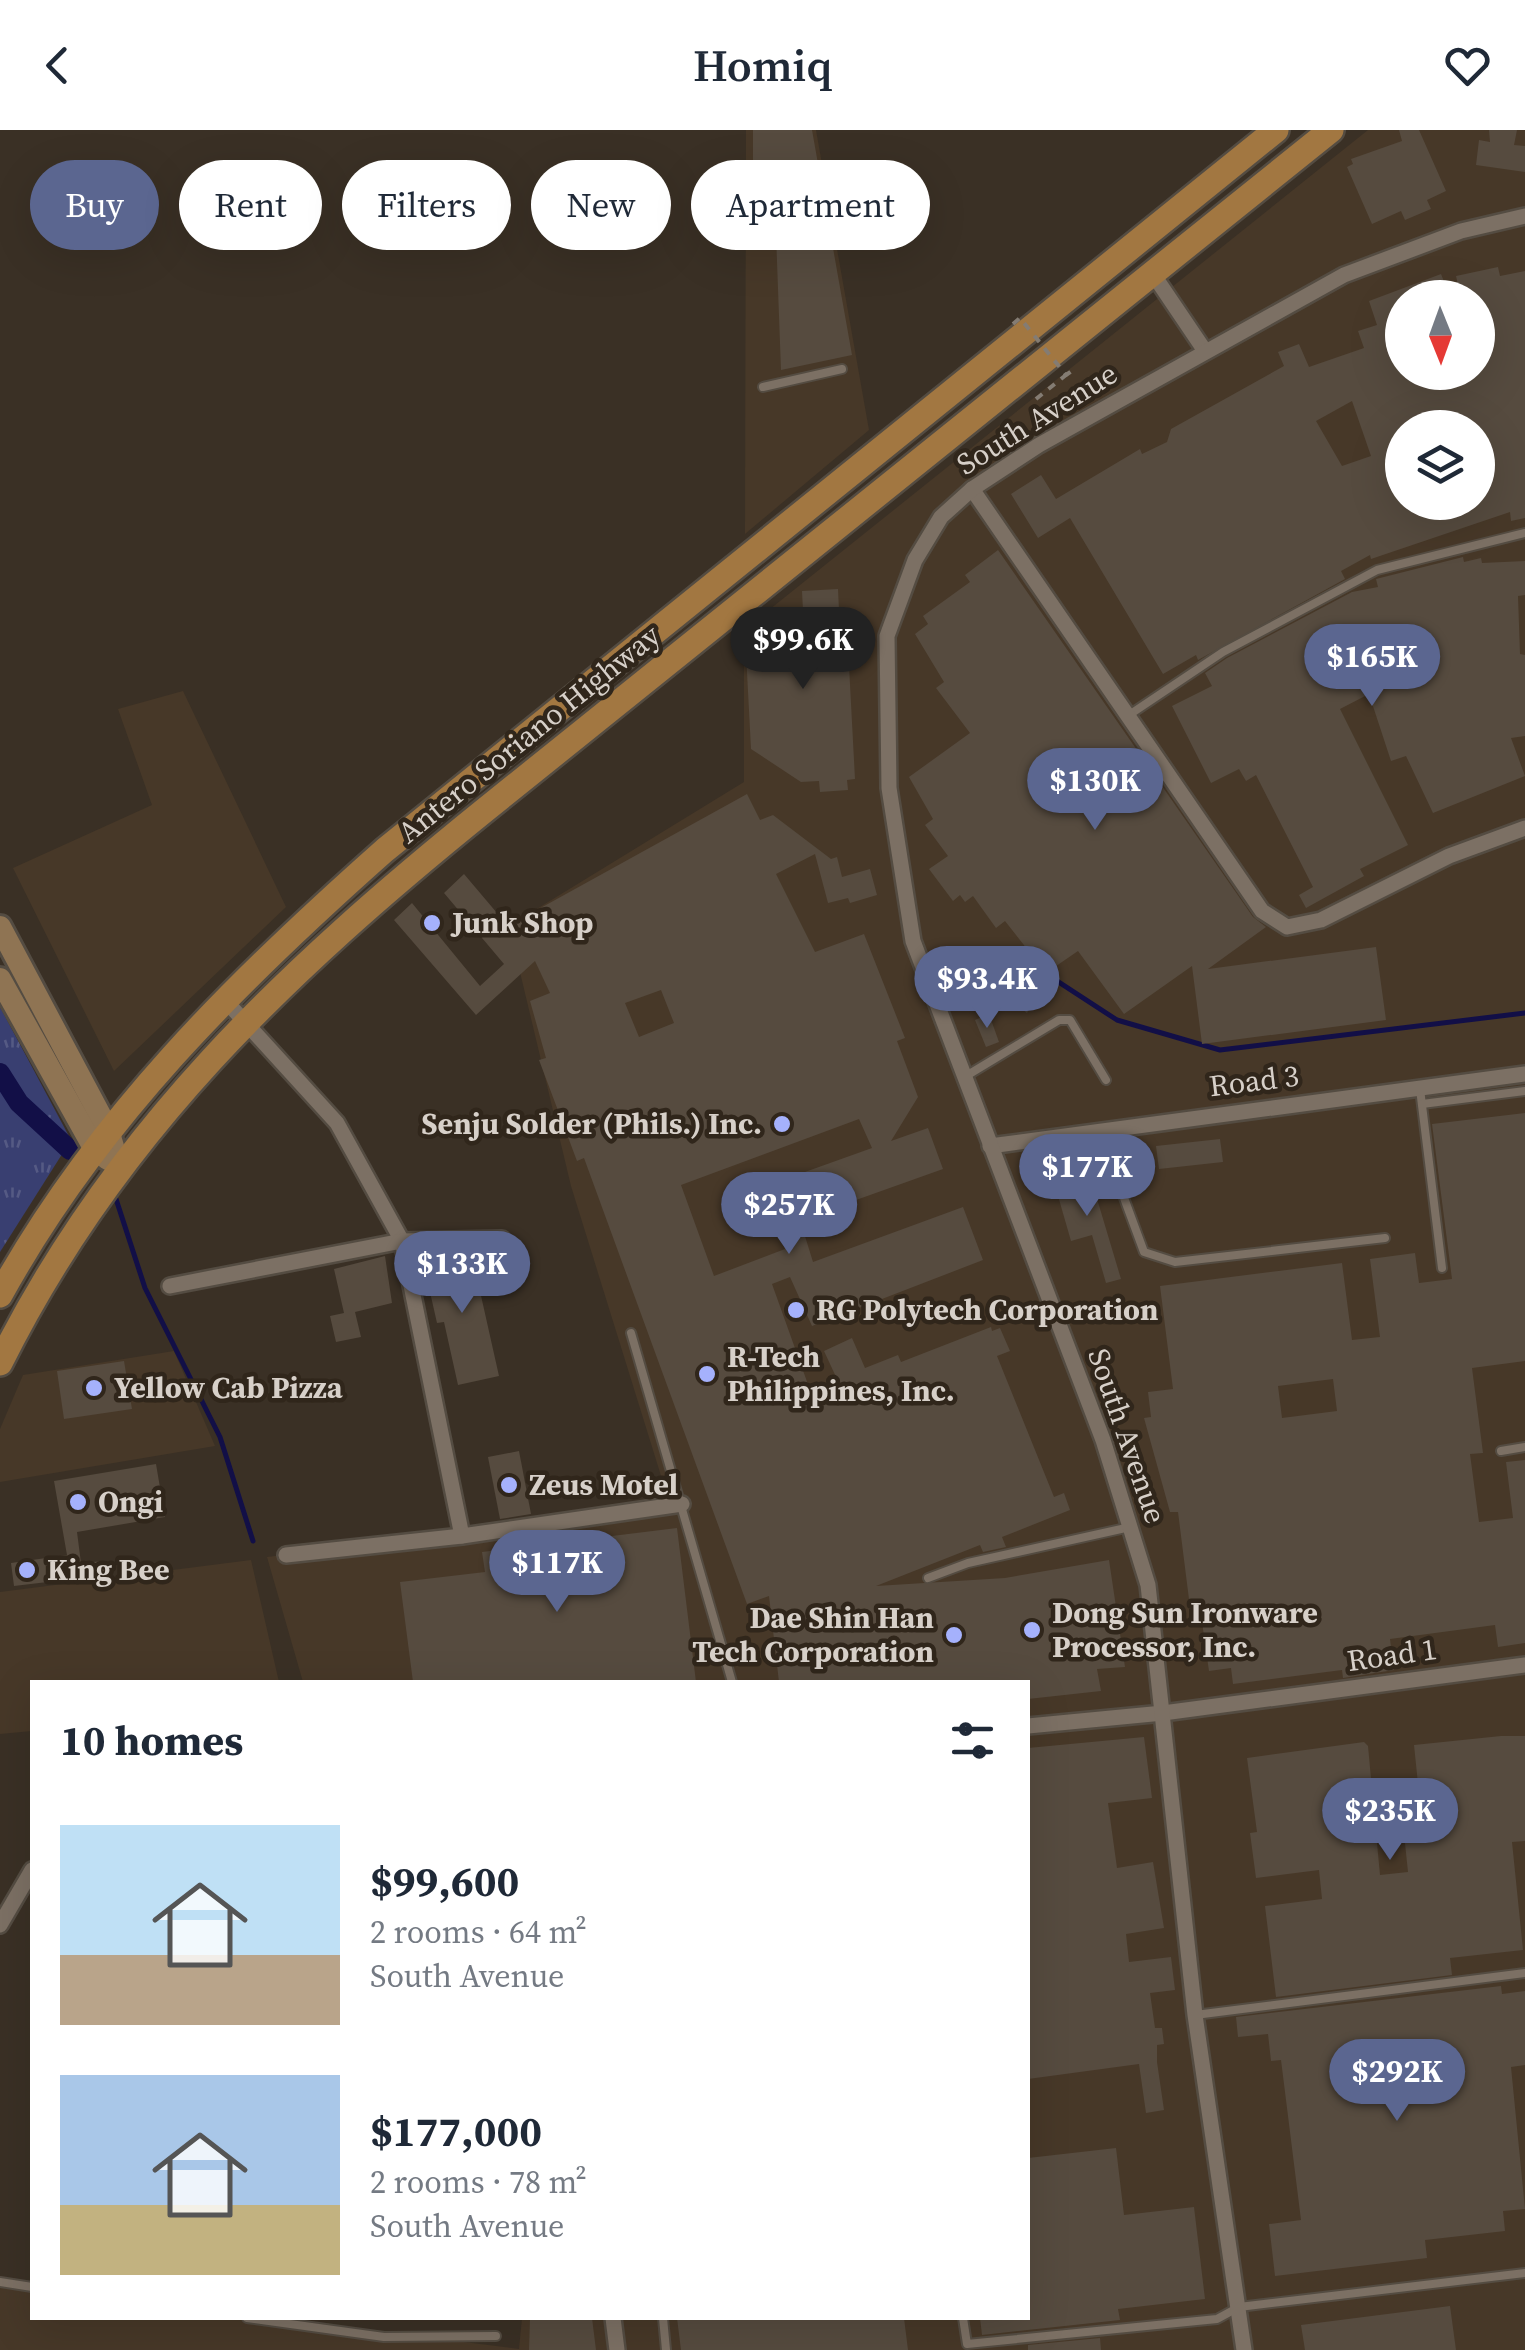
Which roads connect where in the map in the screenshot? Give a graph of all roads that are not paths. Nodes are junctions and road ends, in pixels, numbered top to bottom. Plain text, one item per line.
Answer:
1 (1276, 130) edge
2 (1331, 130) edge
3 (1525, 216) edge
4 (1154, 274) junction
5 (1204, 351) junction
6 (842, 368) dead end
7 (763, 387) dead end
8 (972, 489) junction
9 (1525, 533) edge
10 (1127, 716) junction
11 (1525, 828) edge
12 (0, 927) edge
13 (0, 978) edge
14 (224, 999) junction
15 (248, 1021) junction
16 (1525, 1074) edge
17 (964, 1078) junction
18 (1106, 1080) dead end
19 (1525, 1091) edge
20 (1421, 1096) junction
21 (1098, 1129) junction
22 (101, 1139) junction
23 (990, 1146) junction
24 (119, 1167) junction
25 (1385, 1238) dead end
26 (502, 1239) dead end
27 (402, 1241) junction
28 (1442, 1268) dead end
29 (170, 1286) dead end
30 (0, 1295) edge
31 (631, 1333) dead end
32 (0, 1362) edge
33 (1525, 1448) edge
34 (1501, 1451) dead end
35 (682, 1504) junction
36 (1130, 1526) junction
37 (462, 1536) junction
38 (286, 1555) dead end
39 (928, 1578) dead end
40 (1525, 1665) edge
41 (731, 1680) edge
42 (1163, 1713) junction
43 (1030, 1726) edge
44 (30, 1873) edge
45 (0, 1925) edge
46 (1525, 1973) edge
47 (1195, 2015) junction
48 (1525, 2272) edge
49 (0, 2282) edge
50 (30, 2287) edge
51 (1239, 2308) junction
52 (262, 2320) edge
53 (612, 2320) edge
54 (663, 2320) edge
55 (964, 2320) edge
56 (496, 2336) dead end
57 (617, 2350) edge
58 (666, 2350) edge
59 (1244, 2350) edge

1 - 14 main road, Antero Soriano Highway
2 - 4 main road, Antero Soriano Highway
3 - 5 street, South Avenue
4 - 5 street
4 - 15 main road, Antero Soriano Highway
5 - 8 street, South Avenue
6 - 7 lane
8 - 10 street
8 - 17 street, South Avenue
9 - 10 lane
10 - 11 street
12 - 22 main road
13 - 22 main road
14 - 15 street
14 - 22 main road, Antero Soriano Highway
15 - 24 main road, Antero Soriano Highway
15 - 27 street
16 - 20 street, Road 3
17 - 18 lane
17 - 23 street, South Avenue
19 - 20 lane
20 - 21 street, Road 3
20 - 28 lane
21 - 23 street, Road 3
21 - 25 lane
22 - 24 main road
22 - 30 main road, Antero Soriano Highway
23 - 36 street, South Avenue
24 - 32 main road, Antero Soriano Highway
26 - 27 street
27 - 29 street
27 - 37 street
31 - 35 lane
33 - 34 lane
35 - 37 street
35 - 41 lane
36 - 39 lane
36 - 42 street, South Avenue
37 - 38 street
40 - 42 street, Road 1
42 - 43 street, Road 1
42 - 47 street, South Avenue
44 - 45 street
46 - 47 lane
47 - 51 street, South Avenue
48 - 51 lane
49 - 50 lane
51 - 55 lane
51 - 59 street, South Avenue
52 - 56 lane
53 - 57 street
54 - 58 lane

